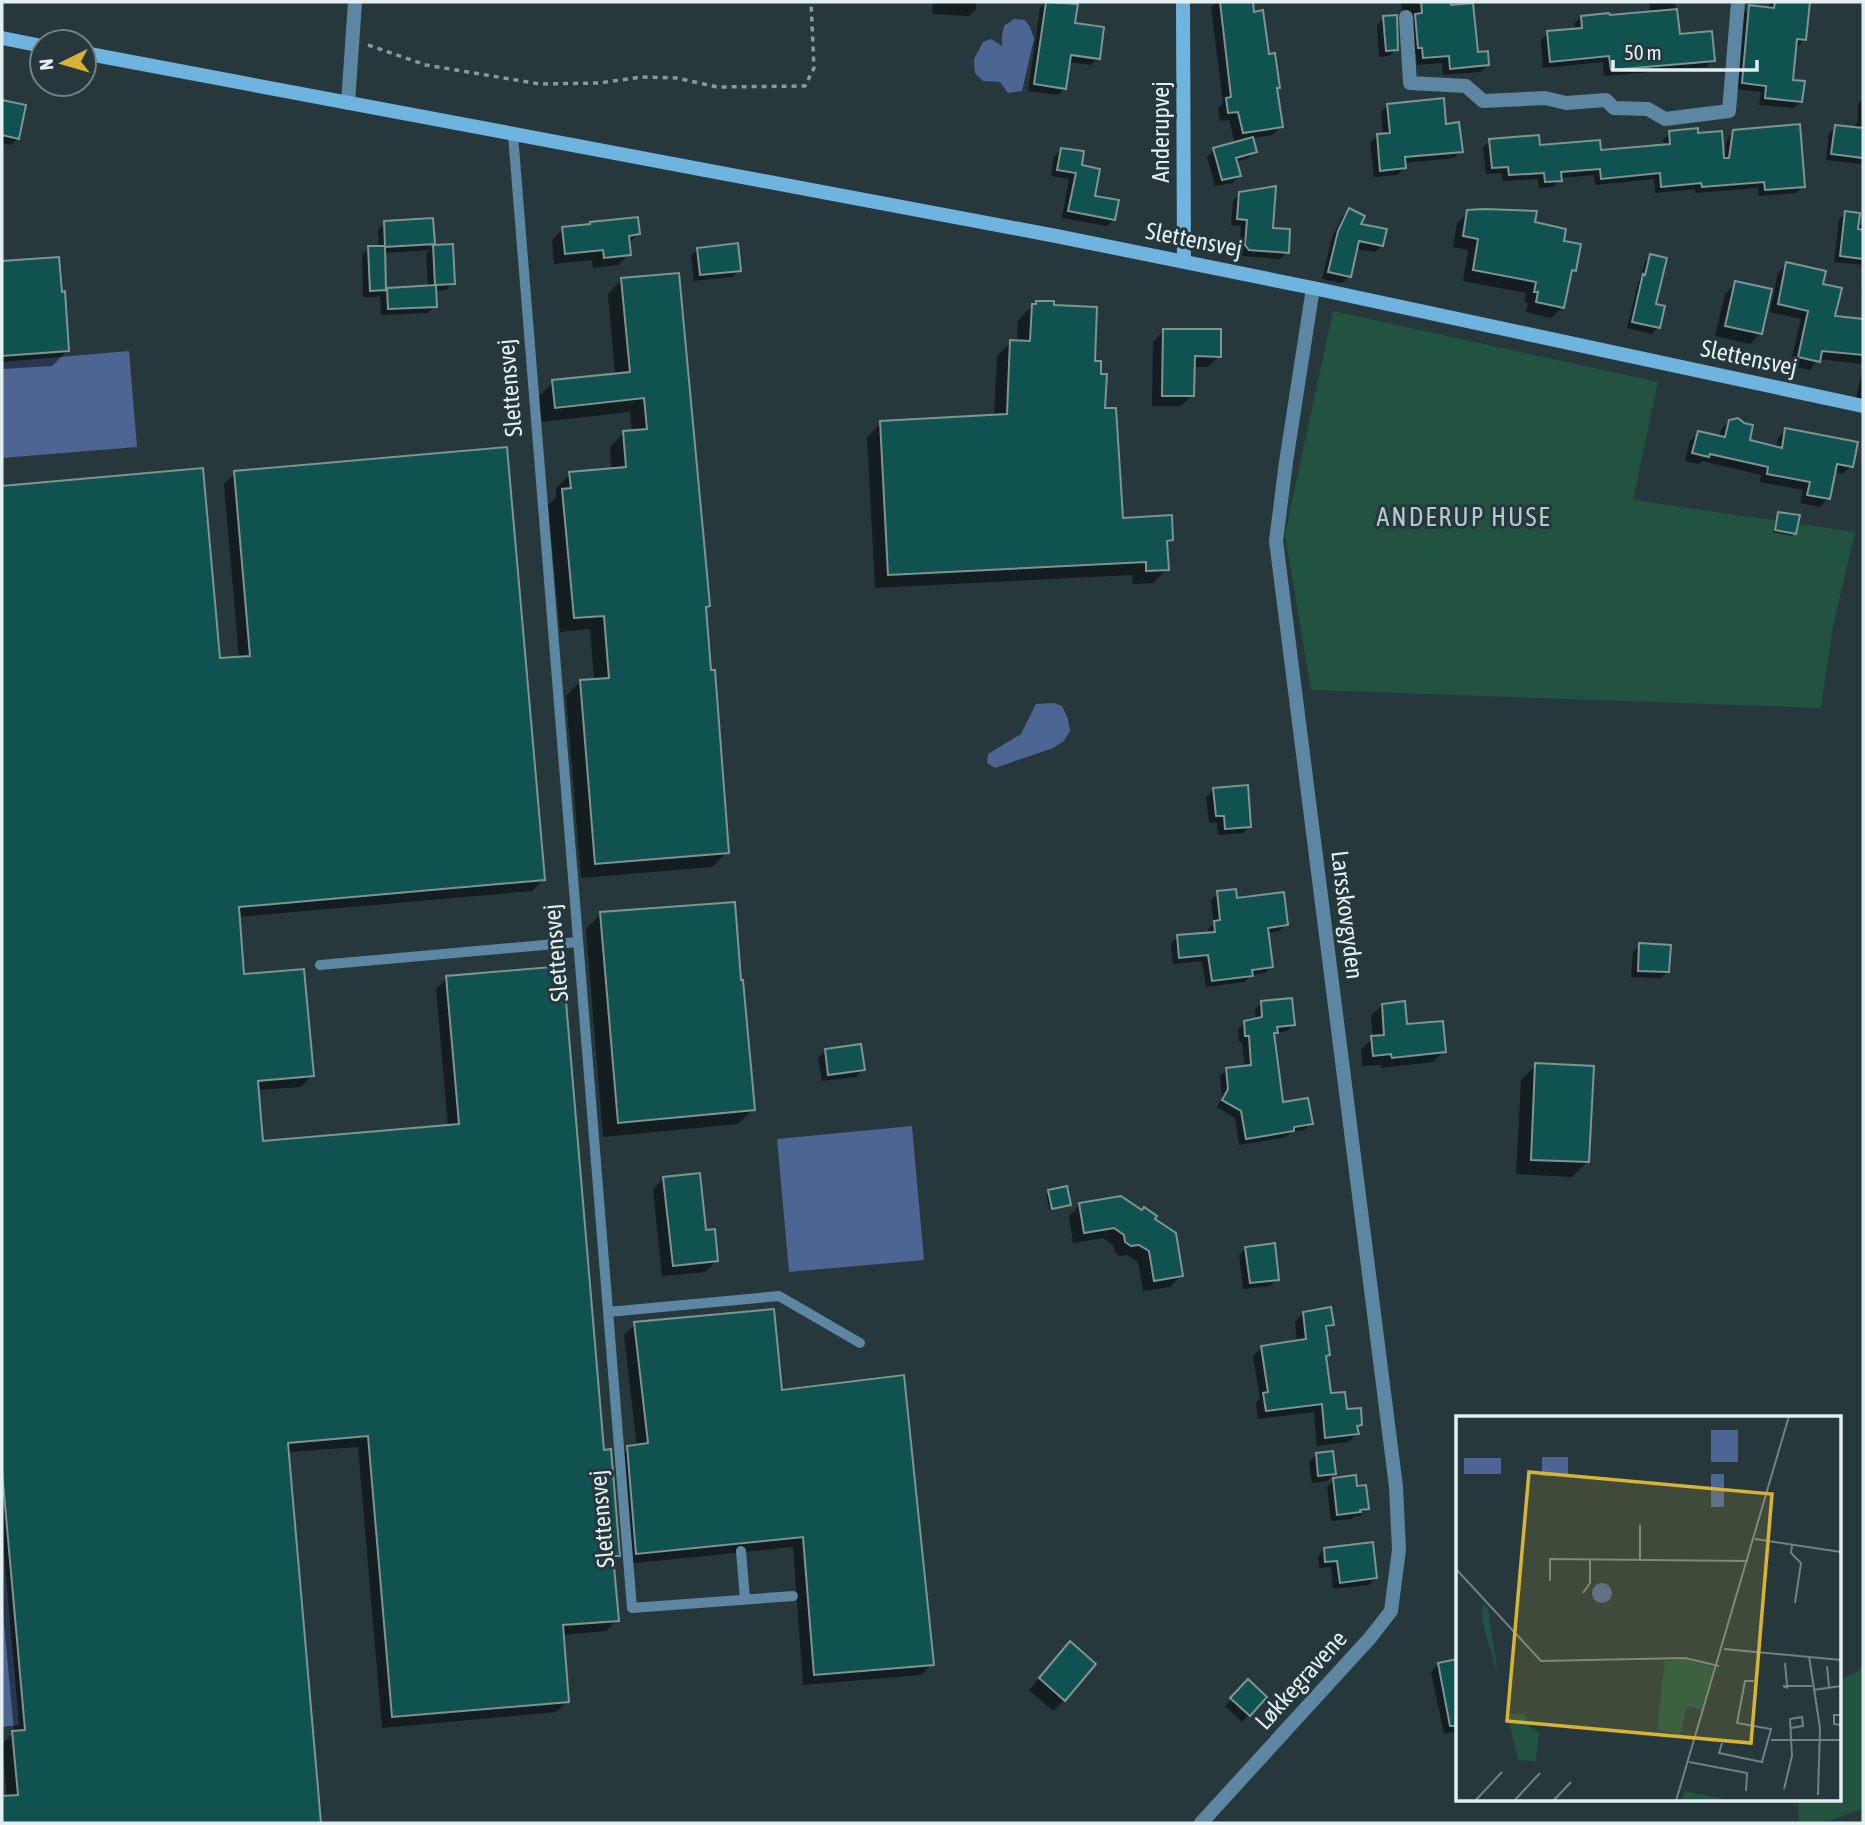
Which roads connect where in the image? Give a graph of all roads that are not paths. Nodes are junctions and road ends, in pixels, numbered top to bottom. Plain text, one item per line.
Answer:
1 (355, 2) edge
2 (1183, 2) edge
3 (1738, 2) edge
4 (1406, 18) dead end
5 (2, 38) edge
6 (28, 43) edge
7 (98, 56) edge
8 (348, 103) junction
9 (513, 135) junction
10 (1184, 261) junction
11 (1313, 288) junction
12 (1863, 406) edge
13 (578, 943) junction
14 (320, 965) dead end
15 (608, 1312) junction
16 (860, 1343) dead end
17 (1399, 1550) joint
18 (741, 1551) dead end
19 (793, 1596) dead end
20 (745, 1599) junction
21 (1201, 1823) edge

1 - 8 street
2 - 10 street, Anderupvej
3 - 4 street
5 - 6 street
7 - 8 street, Slettensvej
8 - 9 street, Slettensvej
9 - 10 street, Slettensvej
9 - 13 lane, Slettensvej
10 - 11 street, Slettensvej
11 - 12 street, Slettensvej
11 - 17 street, Larsskovgyden
13 - 14 lane
13 - 15 lane, Slettensvej
15 - 16 lane
15 - 20 lane, Slettensvej
17 - 21 street, Løkkegravene
18 - 20 lane
19 - 20 lane, Slettensvej

